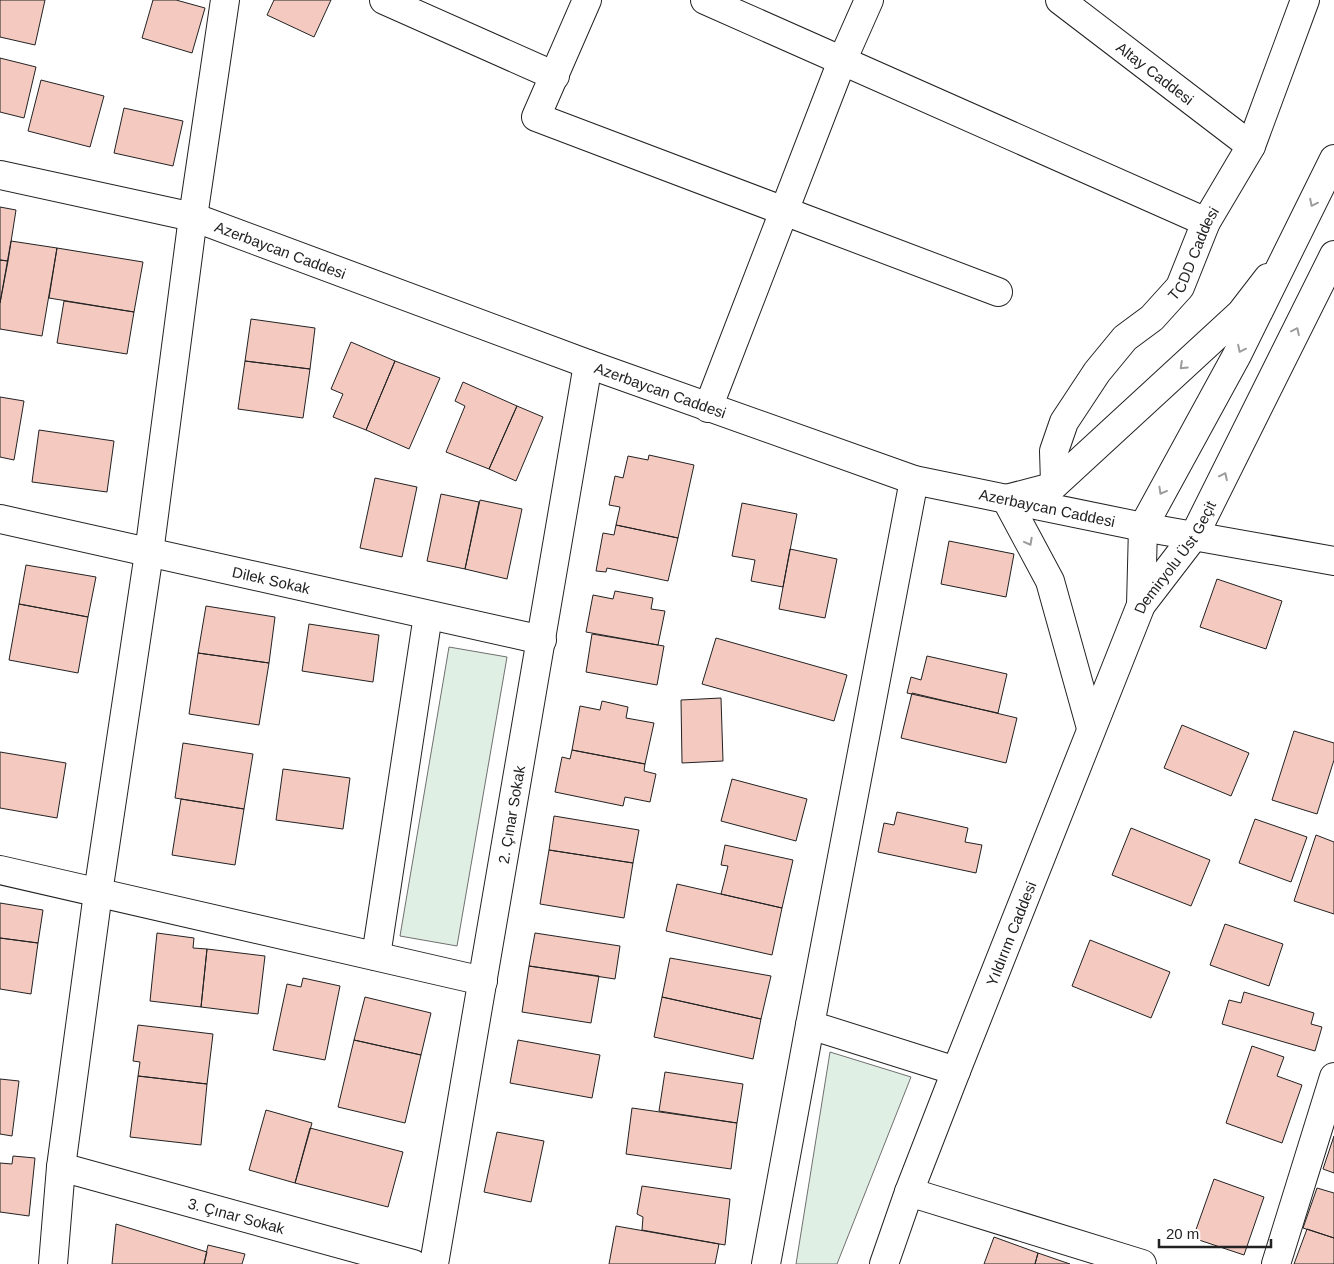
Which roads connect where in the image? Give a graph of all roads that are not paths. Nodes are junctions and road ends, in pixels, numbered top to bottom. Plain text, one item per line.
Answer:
1 (225, 0) edge
2 (384, 0) edge
3 (588, 0) edge
4 (705, 0) edge
5 (869, 0) edge
6 (1060, 0) edge
7 (1305, 0) edge
8 (842, 61) junction
9 (555, 76) junction
10 (1251, 146) junction
11 (1334, 159) edge
12 (0, 175) edge
13 (784, 211) junction
14 (192, 217) junction
15 (1206, 222) junction
16 (1288, 254) junction
17 (1334, 255) edge
18 (998, 292) dead end
19 (588, 364) junction
20 (708, 408) junction
21 (914, 480) junction
22 (1055, 483) junction
23 (1006, 499) junction
24 (0, 519) edge
25 (1142, 527) junction
26 (1194, 536) junction
27 (149, 552) junction
28 (1334, 561) edge
29 (1141, 605) junction
30 (428, 615) junction
31 (542, 640) junction
32 (1092, 728) junction
33 (0, 870) edge
34 (98, 893) junction
35 (376, 956) junction
36 (483, 981) junction
37 (810, 1025) junction
38 (956, 1071) junction
39 (1334, 1077) edge
40 (61, 1167) junction
41 (909, 1192) junction
42 (53, 1264) edge
43 (412, 1264) edge
44 (434, 1264) edge
45 (766, 1264) edge
46 (884, 1264) edge
47 (1142, 1264) edge
48 (1276, 1264) edge

1 - 14 street
2 - 9 street
3 - 9 street
4 - 8 street
5 - 8 street
6 - 10 street, Altay Caddesi
7 - 10 street, TCDD Caddesi
8 - 13 street
8 - 15 street
9 - 13 street
10 - 15 street, TCDD Caddesi
11 -> 16 street, Demiryolu Üst Geçit
12 - 14 street, Azerbaycan Caddesi
13 - 18 street
13 - 20 street
14 - 19 street, Azerbaycan Caddesi
14 - 27 street
15 - 22 street, TCDD Caddesi
16 -> 22 street
16 -> 25 street, Demiryolu Üst Geçit
26 -> 17 street, Demiryolu Üst Geçit
19 - 20 street, Azerbaycan Caddesi
19 - 31 street, 2. Çınar Sokak
20 - 21 street, Azerbaycan Caddesi
21 - 23 street, Azerbaycan Caddesi
21 - 37 street
22 - 23 street
23 - 25 street, Azerbaycan Caddesi
23 -> 32 street
24 - 27 street, Dilek Sokak
25 - 26 street, Azerbaycan Caddesi
25 - 29 street, Demiryolu Üst Geçit
26 - 28 street, Azerbaycan Caddesi
26 - 29 street, Demiryolu Üst Geçit
27 - 30 street, Dilek Sokak
27 - 34 street
29 - 32 street, Yıldırım Caddesi
30 - 31 street, Dilek Sokak
30 - 35 street
31 - 36 street, 2. Çınar Sokak
32 - 38 street, Yıldırım Caddesi
33 - 34 street
34 - 35 street
34 - 40 street
35 - 36 street
36 - 44 street, 2. Çınar Sokak
37 - 38 street
37 - 45 street
38 - 41 street, Yıldırım Caddesi
39 - 48 street
40 - 42 street
40 - 43 street, 3. Çınar Sokak
41 - 46 street, Yıldırım Caddesi
41 - 47 street

